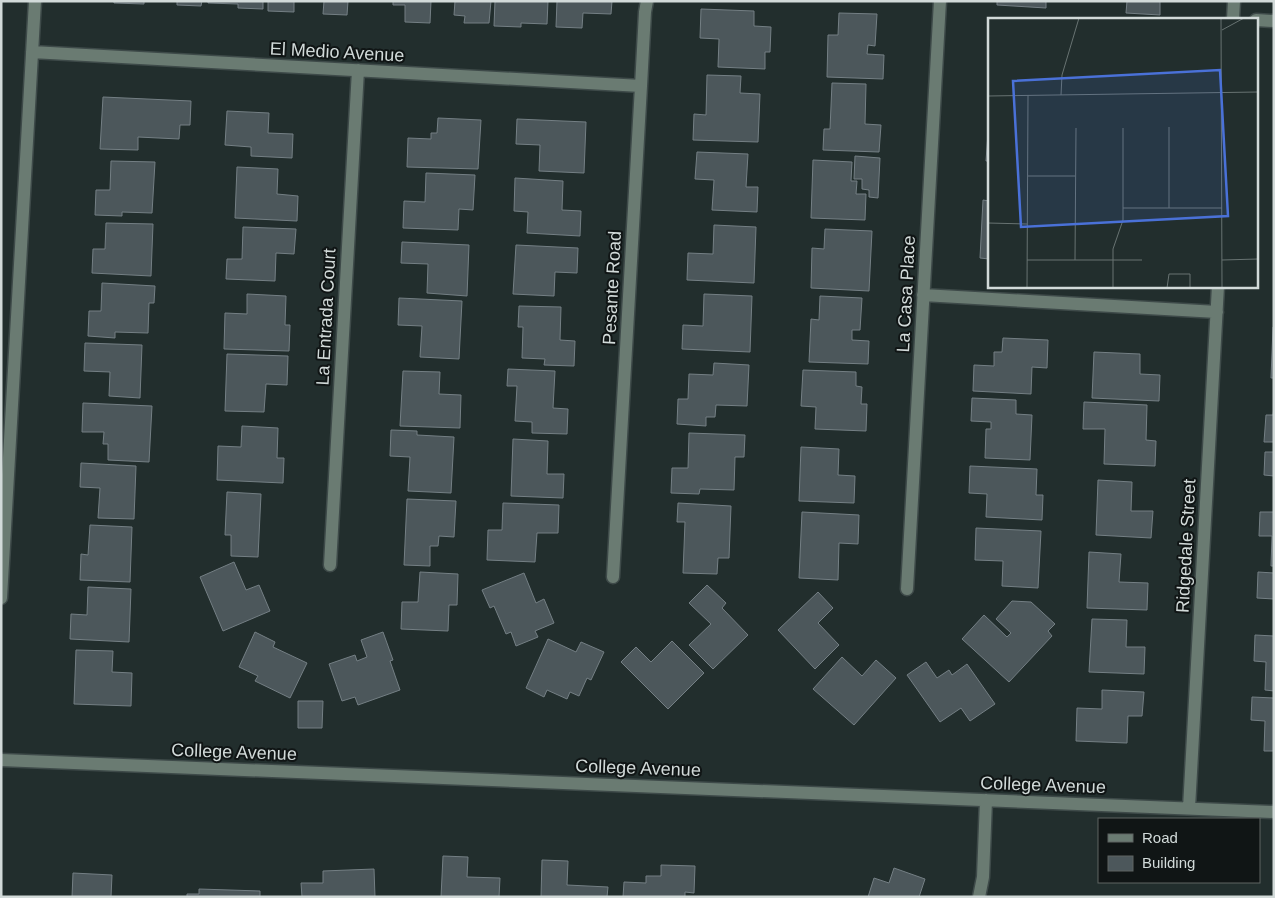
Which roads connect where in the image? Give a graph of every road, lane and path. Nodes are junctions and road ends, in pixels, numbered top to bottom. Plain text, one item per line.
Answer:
1 (35, 1) edge
2 (647, 1) edge
3 (940, 1) edge
4 (1234, 1) edge
5 (1233, 18) edge
6 (1258, 20) edge
7 (1274, 21) edge
8 (32, 52) junction
9 (358, 70) junction
10 (641, 86) junction
11 (1218, 288) edge
12 (923, 295) junction
13 (1216, 312) junction
14 (330, 565) dead end
15 (613, 577) dead end
16 (906, 588) dead end
17 (1, 598) edge
18 (1, 760) edge
19 (986, 800) junction
20 (1189, 808) junction
21 (1274, 812) edge
22 (979, 897) edge

1 - 8 street
2 - 10 street, Pesante Road
3 - 12 street, La Casa Place
4 - 5 street
6 - 7 street
8 - 9 street, El Medio Avenue
8 - 17 street
9 - 10 street, El Medio Avenue
9 - 14 street, La Entrada Court
10 - 15 street, Pesante Road
11 - 13 street, Ridgedale Street
12 - 13 street
12 - 16 street, La Casa Place
13 - 20 street, Ridgedale Street
18 - 19 street, College Avenue
19 - 20 street, College Avenue
19 - 22 street
20 - 21 street, College Avenue

